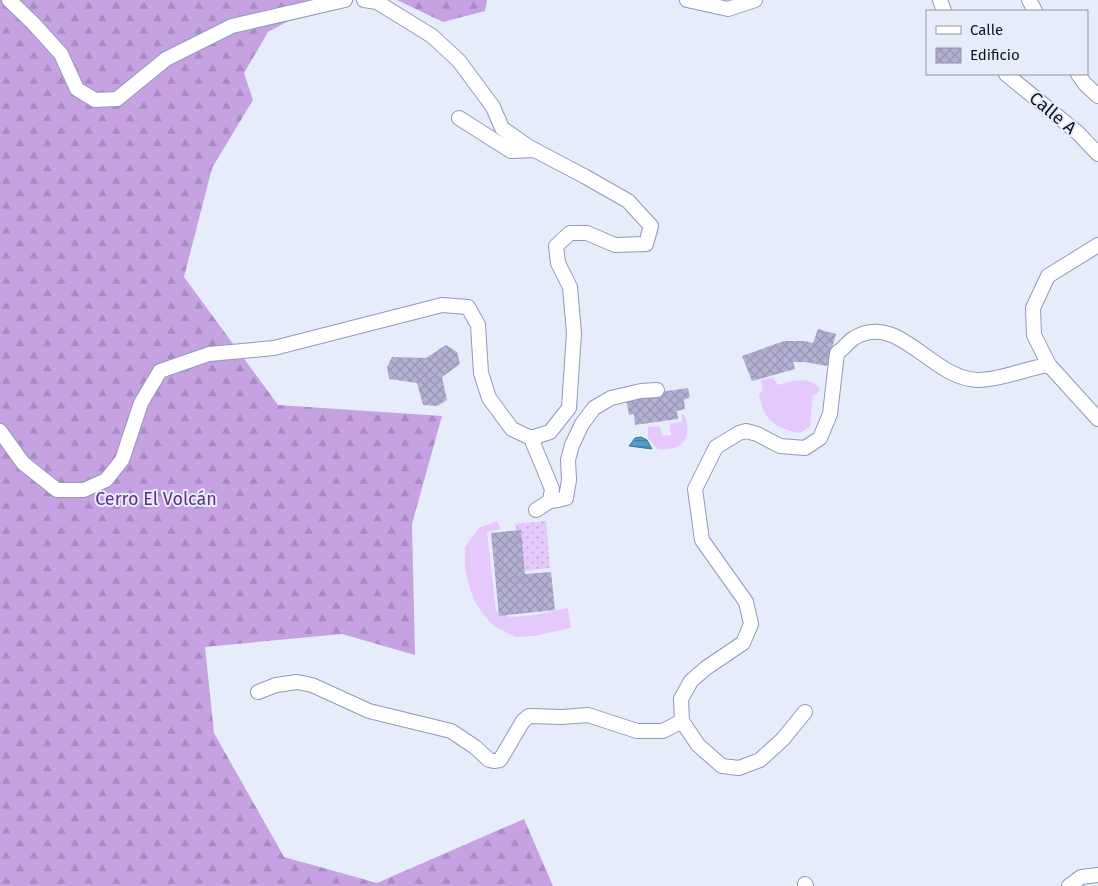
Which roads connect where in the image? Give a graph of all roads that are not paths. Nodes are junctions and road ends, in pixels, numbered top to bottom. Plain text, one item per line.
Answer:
1 (9, 0) edge
2 (345, 0) edge
3 (364, 0) edge
4 (688, 0) edge
5 (755, 0) edge
6 (1007, 75) edge
7 (1079, 75) edge
8 (1098, 96) edge
9 (459, 118) dead end
10 (535, 150) junction
11 (1098, 154) edge
12 (1098, 246) edge
13 (1049, 366) junction
14 (657, 390) dead end
15 (1098, 419) edge
16 (0, 431) edge
17 (530, 438) junction
18 (550, 500) junction
19 (536, 510) dead end
20 (258, 692) dead end
21 (805, 712) dead end
22 (682, 721) junction
23 (1098, 875) edge
24 (1069, 886) edge

1 - 2 street
3 - 10 street
4 - 5 street
6 - 11 street, Calle A
7 - 8 street
9 - 10 street
10 - 17 street
12 - 13 street
13 - 15 street
13 - 22 street
14 - 18 street
16 - 17 street
17 - 18 street
18 - 19 street
20 - 22 street
21 - 22 street
23 - 24 street

